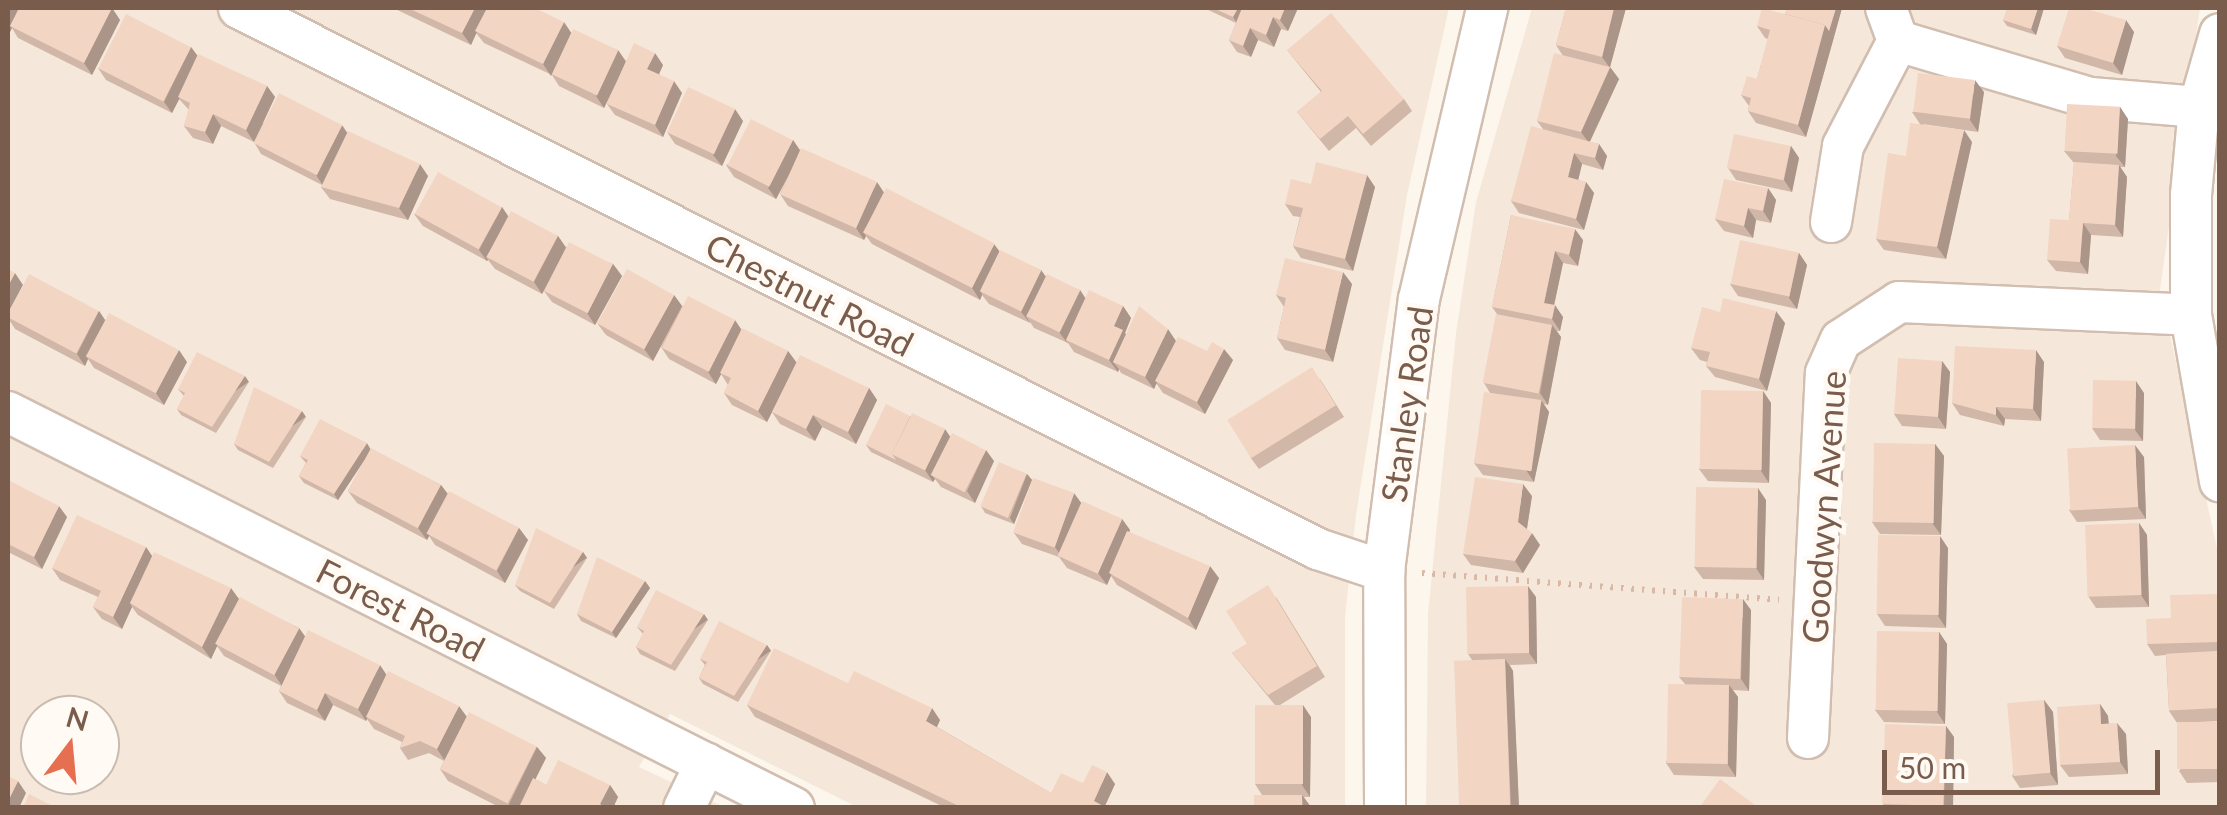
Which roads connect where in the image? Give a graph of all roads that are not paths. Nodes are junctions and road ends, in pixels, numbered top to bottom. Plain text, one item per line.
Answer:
1 (240, 8) edge
2 (1476, 11) edge
3 (1892, 24) edge
4 (2220, 34) edge
5 (2199, 106) junction
6 (1831, 222) dead end
7 (2192, 316) junction
8 (2208, 356) edge
9 (8, 412) edge
10 (2220, 481) edge
11 (1384, 571) junction
12 (1808, 738) dead end
13 (706, 763) junction
14 (684, 808) edge
15 (794, 808) edge
16 (1385, 808) edge

1 - 11 street, Chestnut Road
2 - 11 street, Stanley Road
3 - 5 street
3 - 6 street
4 - 5 street
5 - 7 street
7 - 8 street
7 - 12 street, Goodwyn Avenue
8 - 10 street
9 - 13 street, Forest Road
11 - 16 street, Stanley Road
13 - 14 street
13 - 15 street, Forest Road

